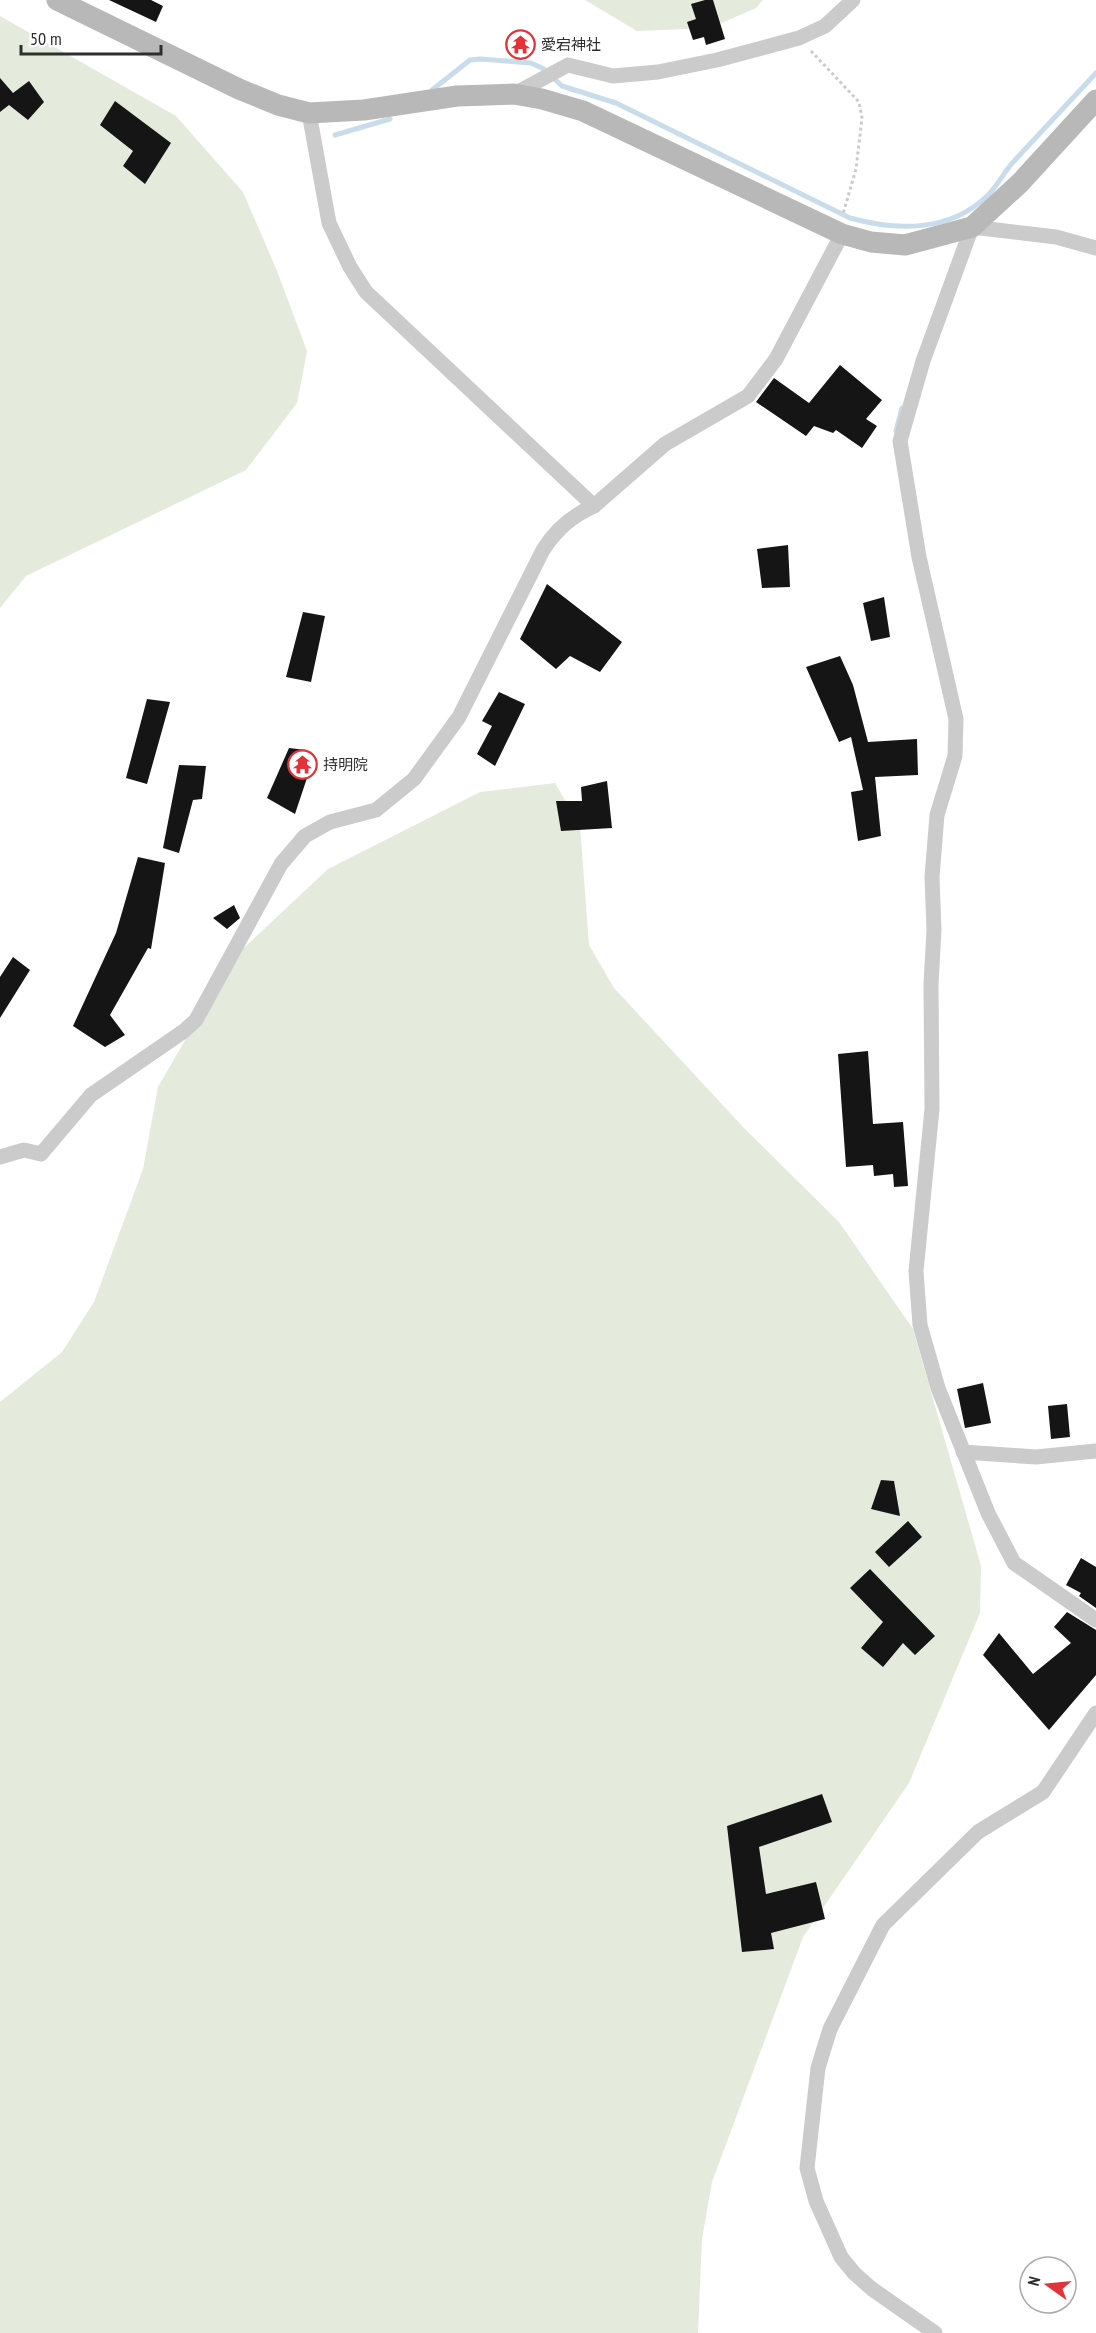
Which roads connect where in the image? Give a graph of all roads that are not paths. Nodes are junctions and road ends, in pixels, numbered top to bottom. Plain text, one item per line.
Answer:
1 (57, 0) edge
2 (853, 0) edge
3 (514, 94) junction
4 (1096, 100) edge
5 (309, 113) junction
6 (972, 227) junction
7 (842, 234) junction
8 (1096, 248) edge
9 (594, 506) junction
10 (0, 1157) edge
11 (1096, 1451) edge
12 (963, 1452) junction
13 (1096, 1620) edge
14 (1096, 1713) edge
15 (935, 2333) edge

1 - 5 street
2 - 3 street
3 - 5 street
3 - 7 street
4 - 6 street
5 - 9 street
6 - 7 street
6 - 8 street
6 - 12 street
7 - 9 street
9 - 10 street
11 - 12 street
12 - 13 street
14 - 15 street

